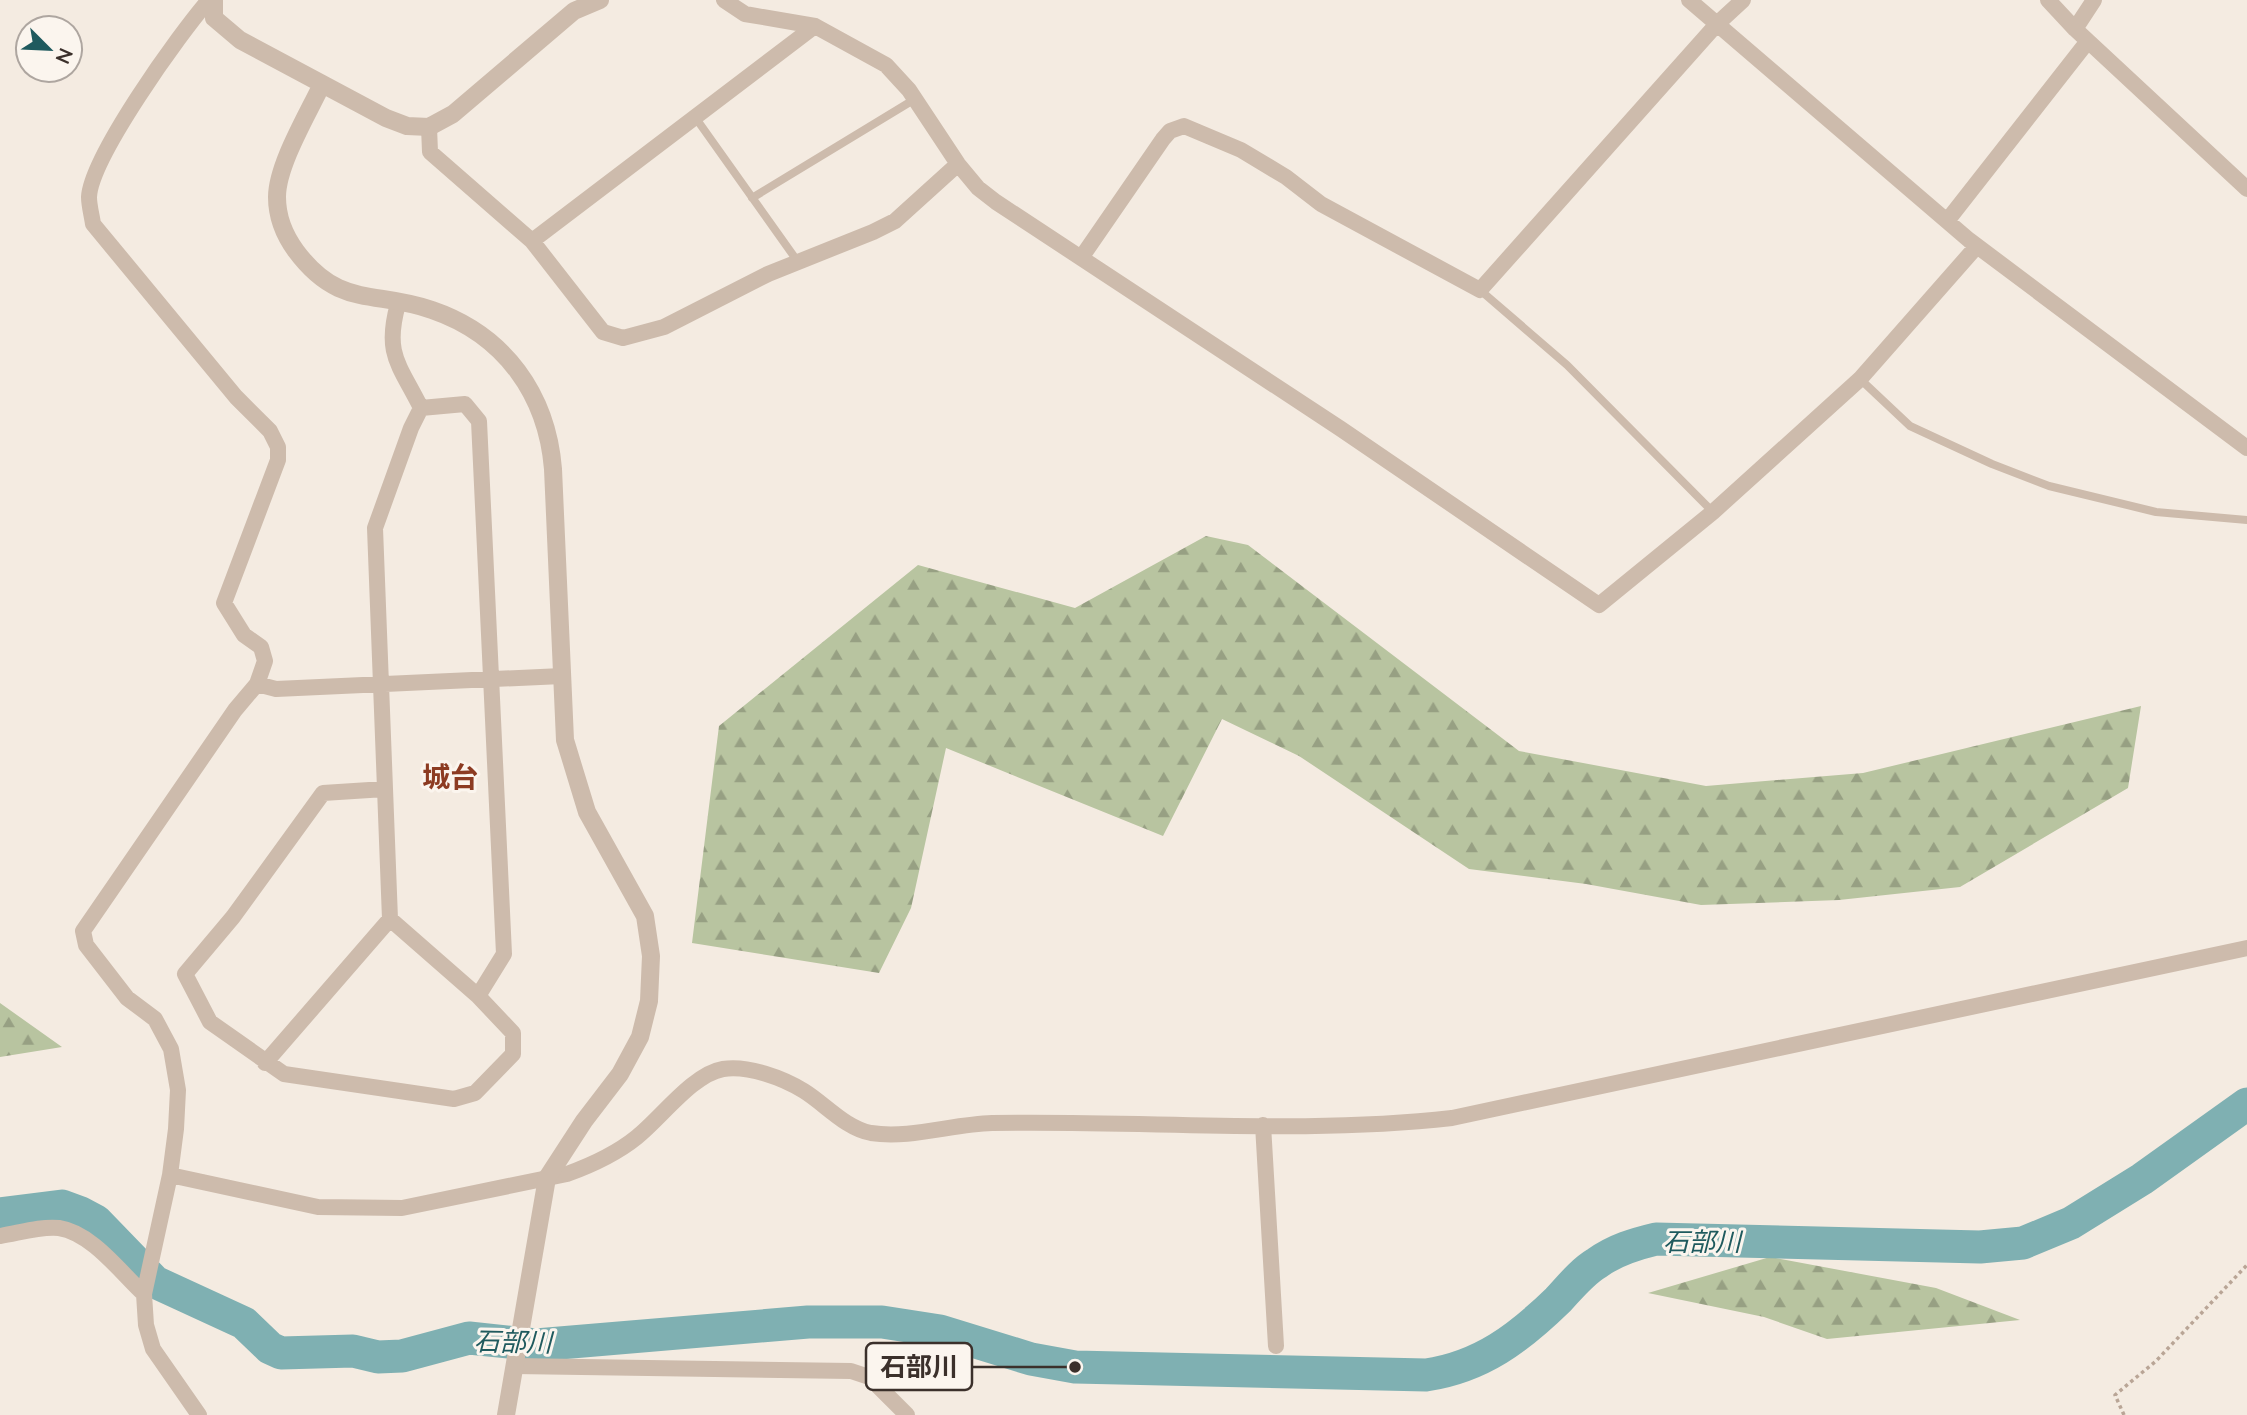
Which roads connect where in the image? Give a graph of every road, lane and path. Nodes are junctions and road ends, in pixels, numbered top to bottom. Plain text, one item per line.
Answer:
1 (209, 0) edge
2 (214, 0) edge
3 (600, 0) edge
4 (724, 0) edge
5 (1689, 0) edge
6 (1744, 0) edge
7 (2048, 0) edge
8 (2095, 0) edge
9 (1717, 24) junction
10 (815, 26) junction
11 (2075, 29) junction
12 (2088, 41) junction
13 (322, 84) junction
14 (915, 99) junction
15 (695, 117) junction
16 (429, 127) junction
17 (958, 164) junction
18 (2247, 189) edge
19 (752, 198) junction
20 (1947, 221) junction
21 (532, 241) junction
22 (1977, 246) junction
23 (1081, 258) junction
24 (798, 262) junction
25 (1480, 289) junction
26 (398, 304) junction
27 (1860, 379) junction
28 (421, 408) junction
29 (2247, 448) edge
30 (1713, 512) junction
31 (2247, 520) edge
32 (562, 676) junction
33 (491, 680) junction
34 (381, 683) junction
35 (257, 684) junction
36 (385, 789) junction
37 (390, 919) junction
38 (2247, 948) edge
39 (478, 996) junction
40 (265, 1063) junction
41 (1263, 1125) junction
42 (170, 1175) junction
43 (547, 1178) junction
44 (0, 1236) edge
45 (2247, 1265) edge
46 (147, 1282) junction
47 (1276, 1346) dead end
48 (514, 1366) junction
49 (199, 1415) edge
50 (506, 1415) edge
51 (907, 1415) edge
52 (2124, 1415) edge

1 - 35 street
2 - 13 street
3 - 16 street
4 - 10 street
5 - 9 street
6 - 9 street
7 - 11 street
8 - 11 street
9 - 20 street
9 - 25 street
10 - 14 street
10 - 15 street
11 - 12 street
12 - 18 street
12 - 20 street
13 - 16 street
13 - 26 street
14 - 17 street
14 - 19 lane
15 - 19 lane
15 - 21 street
16 - 21 street
17 - 23 street
17 - 24 street
19 - 24 lane
20 - 22 street
21 - 24 street
22 - 27 street
22 - 29 street
23 - 25 street
23 - 30 street
25 - 30 lane
26 - 28 street
26 - 32 street
27 - 30 street
27 - 31 lane
28 - 33 street
28 - 34 street
32 - 33 street
32 - 43 street
33 - 34 street
33 - 39 street
34 - 35 street
34 - 36 street
35 - 42 street
36 - 37 street
36 - 40 street
37 - 39 street
37 - 40 street
38 - 41 street
39 - 40 street
41 - 43 street
41 - 47 street
42 - 43 street
42 - 46 street
43 - 48 street
44 - 46 street
45 - 52 path
46 - 49 street
48 - 50 street
48 - 51 street

